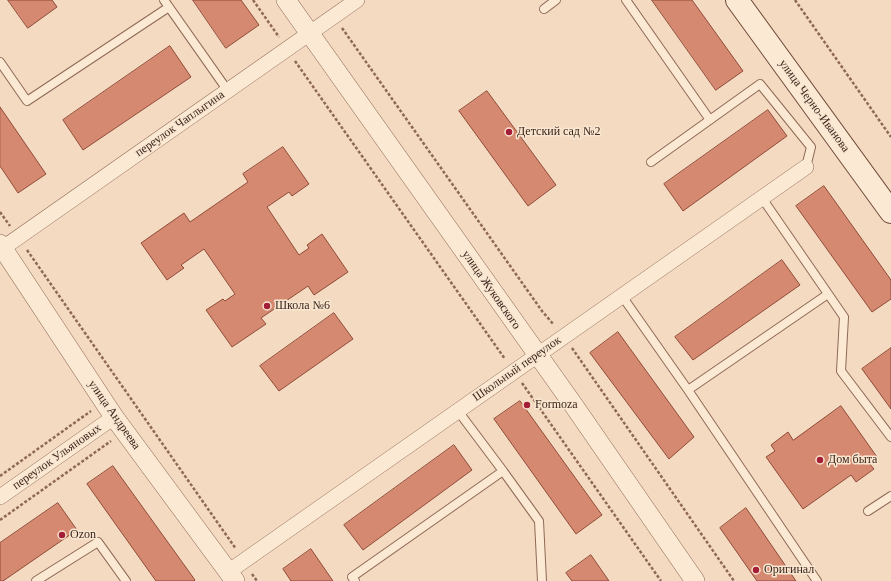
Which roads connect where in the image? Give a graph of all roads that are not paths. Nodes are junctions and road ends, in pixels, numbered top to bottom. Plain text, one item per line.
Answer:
1 (286, 0) edge
2 (357, 0) edge
3 (556, 0) edge
4 (626, 0) edge
5 (737, 0) edge
6 (166, 4) edge
7 (544, 9) dead end
8 (309, 33) junction
9 (0, 62) edge
10 (228, 91) junction
11 (710, 120) junction
12 (651, 162) dead end
13 (806, 167) joint
14 (762, 198) junction
15 (891, 212) edge
16 (1, 246) edge
17 (828, 294) junction
18 (622, 296) junction
19 (538, 355) junction
20 (688, 390) junction
21 (458, 411) junction
22 (114, 417) junction
23 (891, 437) edge
24 (503, 471) junction
25 (891, 496) edge
26 (0, 497) edge
27 (868, 511) dead end
28 (232, 576) edge
29 (36, 581) edge
30 (126, 581) edge
31 (355, 581) edge
32 (542, 581) edge
33 (696, 581) edge
34 (817, 581) edge

1 - 8 street, улица Жуковского
2 - 8 street, переулок Чаплыгина
3 - 7 lane
4 - 11 lane
5 - 15 main road, улица Черно-Иванова
6 - 9 lane
6 - 10 lane
8 - 10 street, переулок Чаплыгина
8 - 19 street, улица Жуковского
10 - 16 street, переулок Чаплыгина
11 - 12 lane
11 - 13 lane
13 - 14 street, Школьный переулок
14 - 17 lane
14 - 18 street, Школьный переулок
16 - 22 street, улица Андреева
17 - 20 lane
17 - 23 lane
18 - 19 street, Школьный переулок
18 - 20 lane
19 - 21 street, Школьный переулок
19 - 33 street, улица Жуковского
20 - 34 lane
21 - 24 lane
21 - 28 street, Школьный переулок
22 - 26 street, переулок Ульяновых
22 - 28 street, улица Андреева
24 - 31 lane
24 - 32 lane
25 - 27 lane
29 - 30 lane

